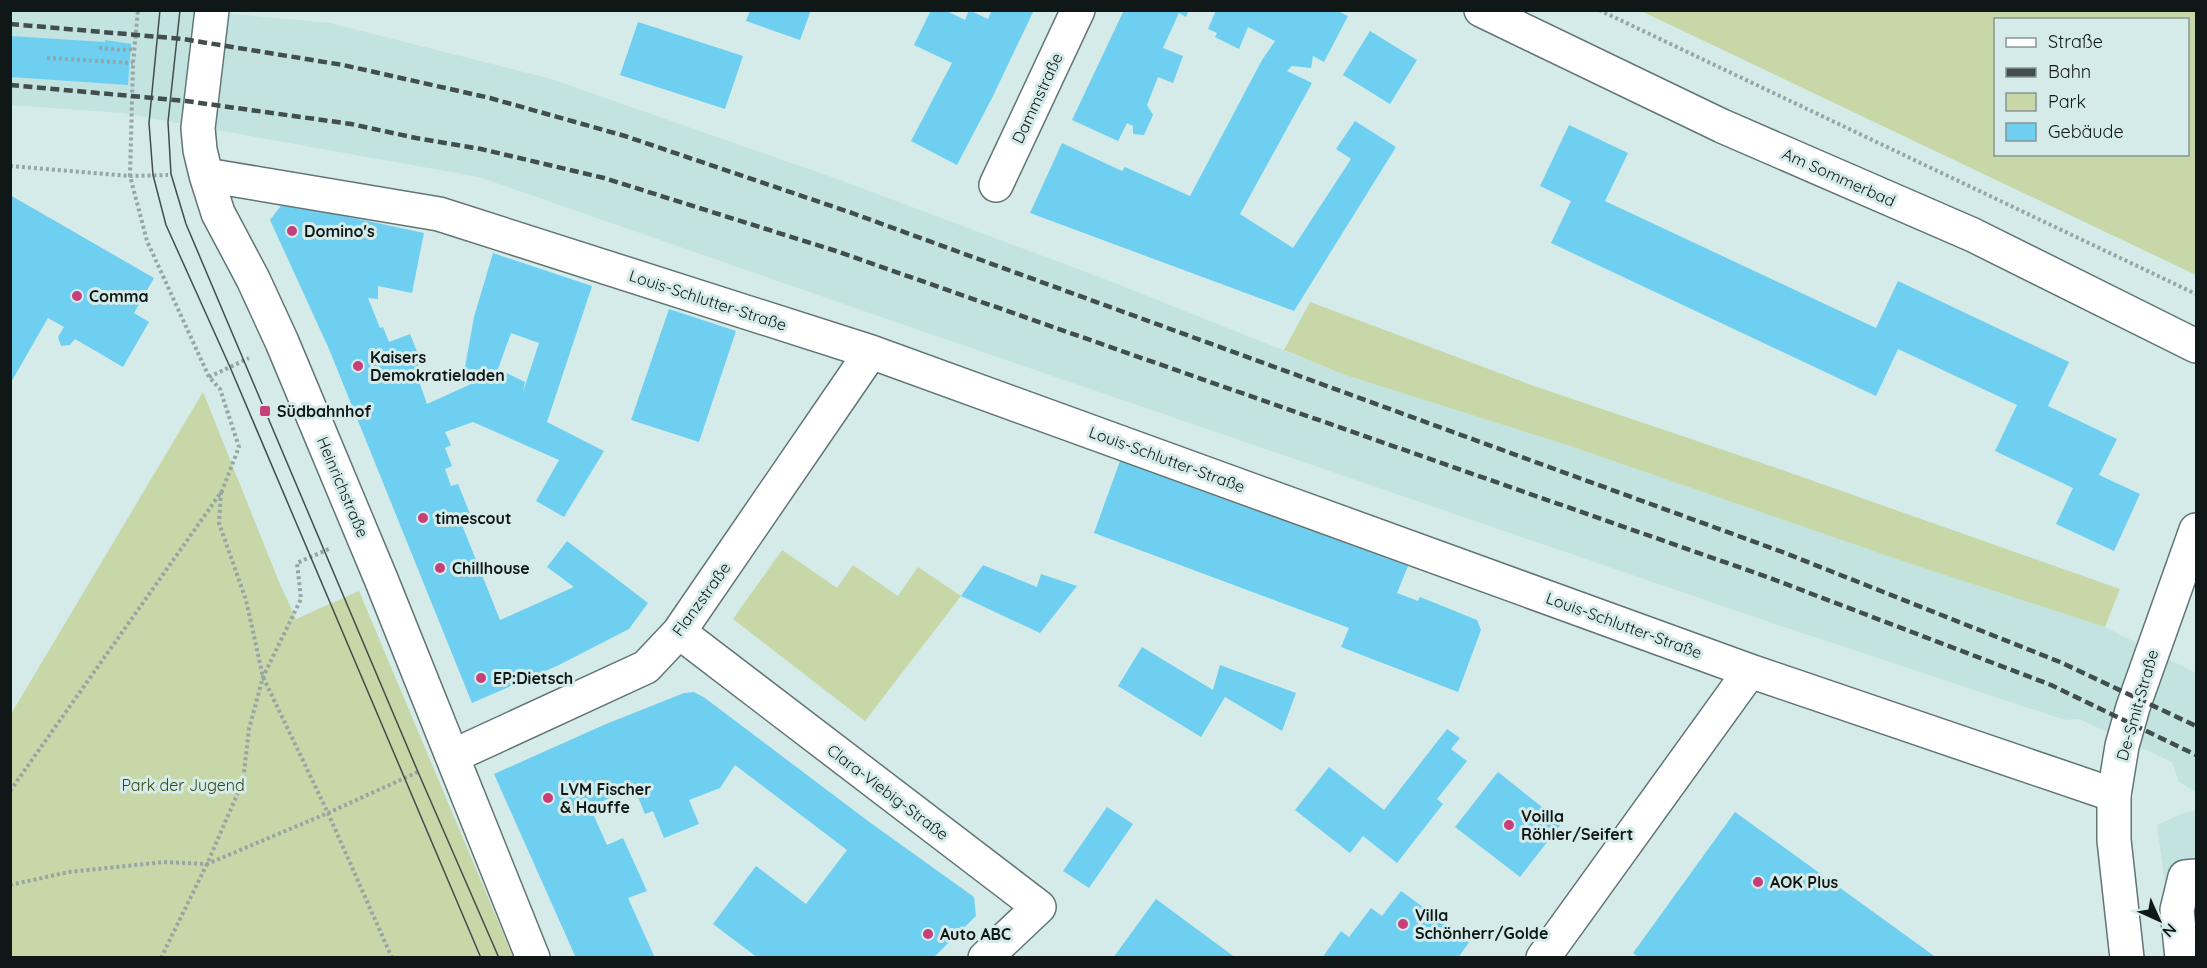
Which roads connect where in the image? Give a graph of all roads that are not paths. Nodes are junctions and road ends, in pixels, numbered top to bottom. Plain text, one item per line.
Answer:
1 (212, 10) edge
2 (1078, 10) edge
3 (1481, 10) edge
4 (206, 175) junction
5 (996, 185) dead end
6 (2196, 346) edge
7 (871, 352) junction
8 (2196, 530) edge
9 (679, 632) junction
10 (1750, 670) junction
11 (453, 756) junction
12 (2114, 795) junction
13 (2196, 876) edge
14 (533, 957) edge
15 (986, 957) edge
16 (1543, 957) edge
17 (2127, 957) edge
18 (2182, 957) edge

1 - 4 street, Heinrichstraße
2 - 5 street, Dammstraße
3 - 6 street, Am Sommerbad
4 - 7 street, Louis-Schlutter-Straße
4 - 11 street, Heinrichstraße
7 - 9 street, Flanzstraße
7 - 10 street, Louis-Schlutter-Straße
8 - 12 street, De-Smit-Straße
9 - 11 street, Flanzstraße
9 - 15 street, Clara-Viebig-Straße
10 - 12 street, Louis-Schlutter-Straße
10 - 16 street
11 - 14 street, Heinrichstraße
12 - 17 street, De-Smit-Straße
13 - 18 street

